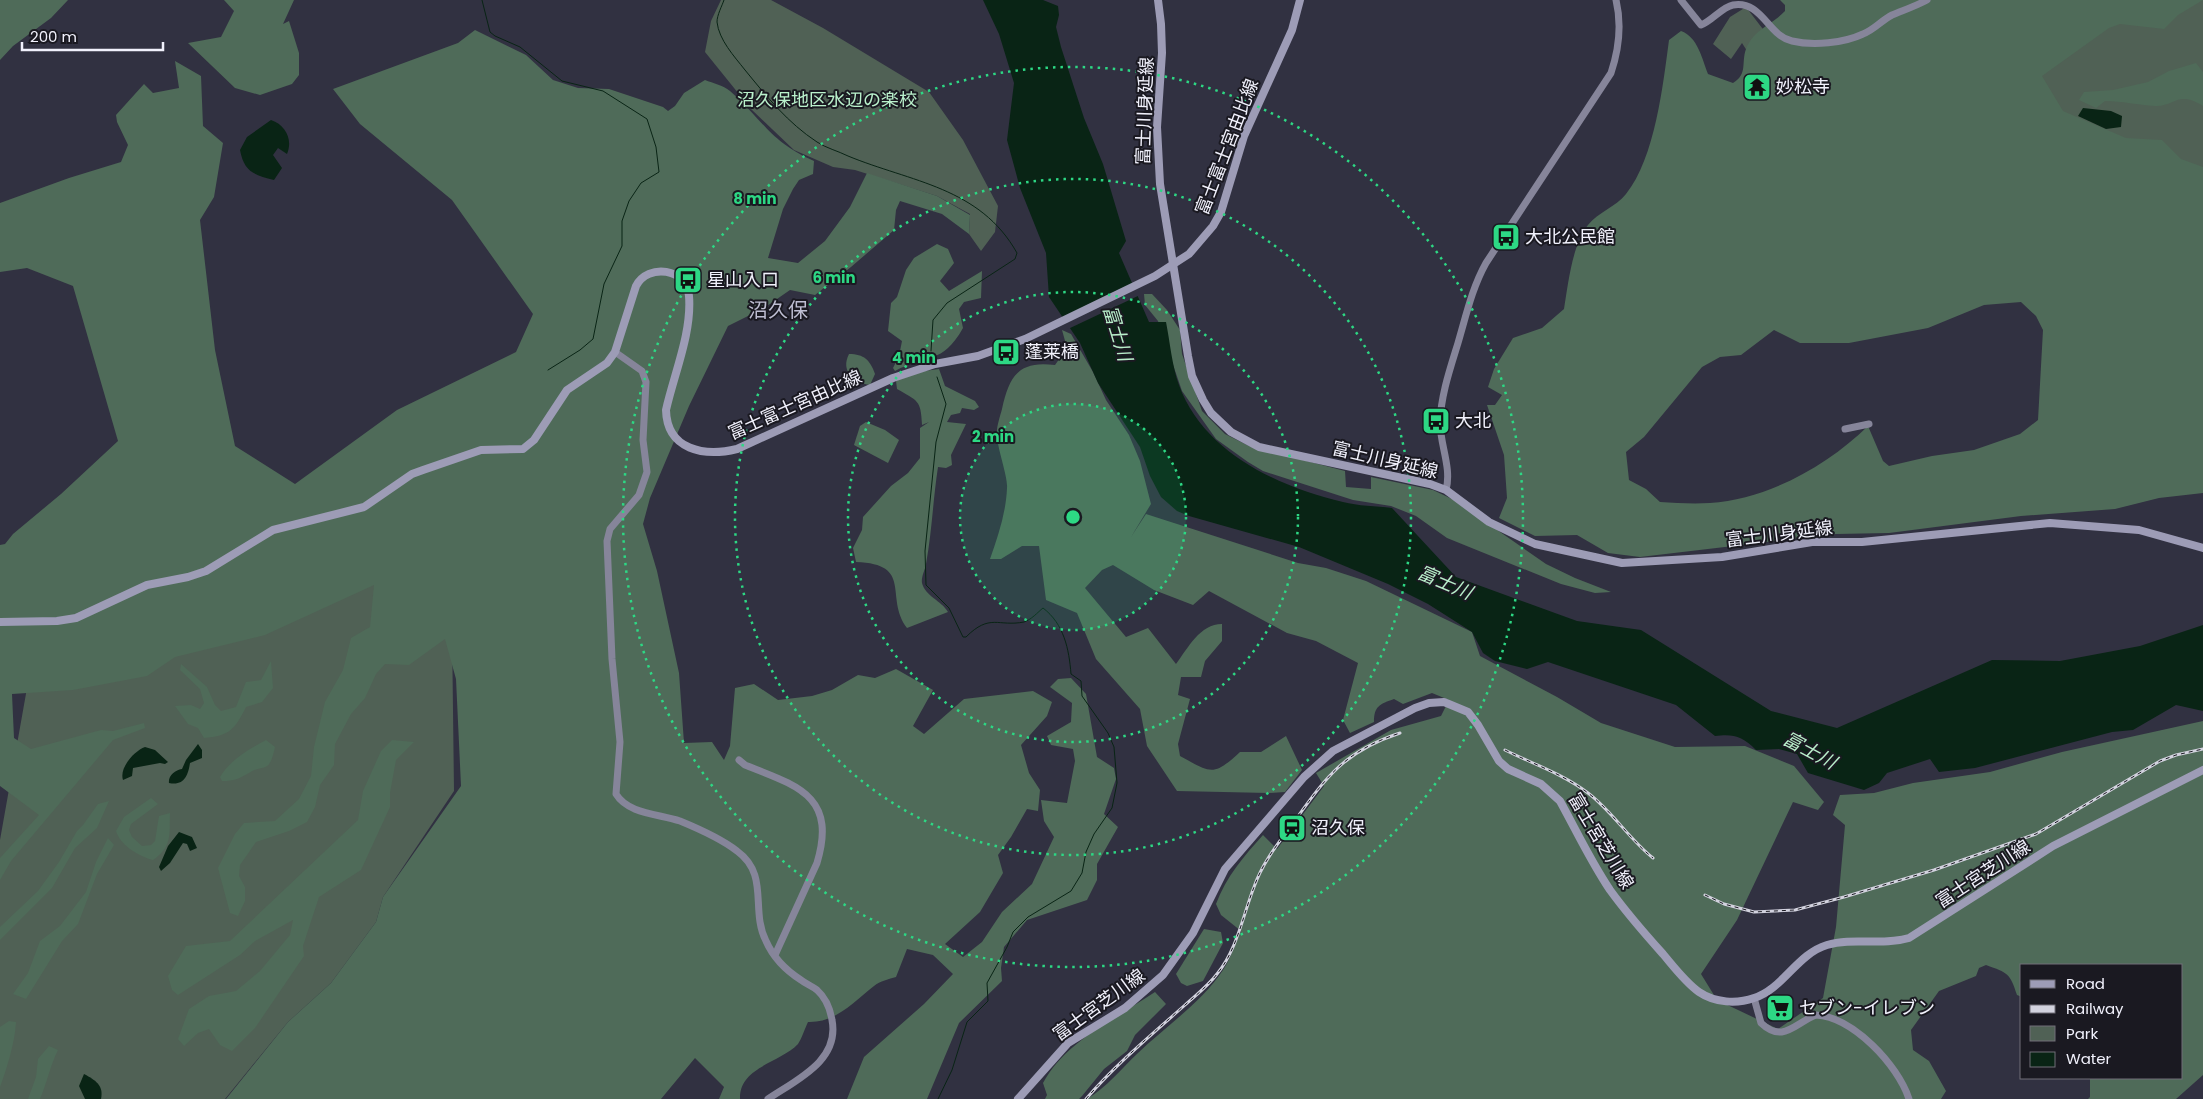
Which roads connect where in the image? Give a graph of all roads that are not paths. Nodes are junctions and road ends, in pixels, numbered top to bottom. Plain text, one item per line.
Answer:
1 (1158, 0) edge
2 (1300, 0) edge
3 (1616, 0) edge
4 (1682, 0) edge
5 (1927, 0) edge
6 (1174, 266) junction
7 (615, 352) junction
8 (1869, 424) dead end
9 (1844, 429) dead end
10 (1446, 490) junction
11 (2203, 548) edge
12 (0, 622) edge
13 (739, 760) dead end
14 (2203, 770) edge
15 (775, 955) junction
16 (1754, 998) junction
17 (768, 1099) edge
18 (1018, 1099) edge
19 (1910, 1099) edge

1 - 6 main road, 富士川身延線
2 - 6 main road, 富士富士宮由比線
3 - 10 street
4 - 5 street
6 - 7 main road, 富士富士宮由比線
6 - 10 main road, 富士川身延線
7 - 12 main road, 富士富士宮由比線
7 - 15 street
8 - 9 street
10 - 11 main road, 富士川身延線
13 - 15 street
14 - 16 main road, 富士宮芝川線
15 - 17 street
16 - 18 main road, 富士宮芝川線
16 - 19 street

